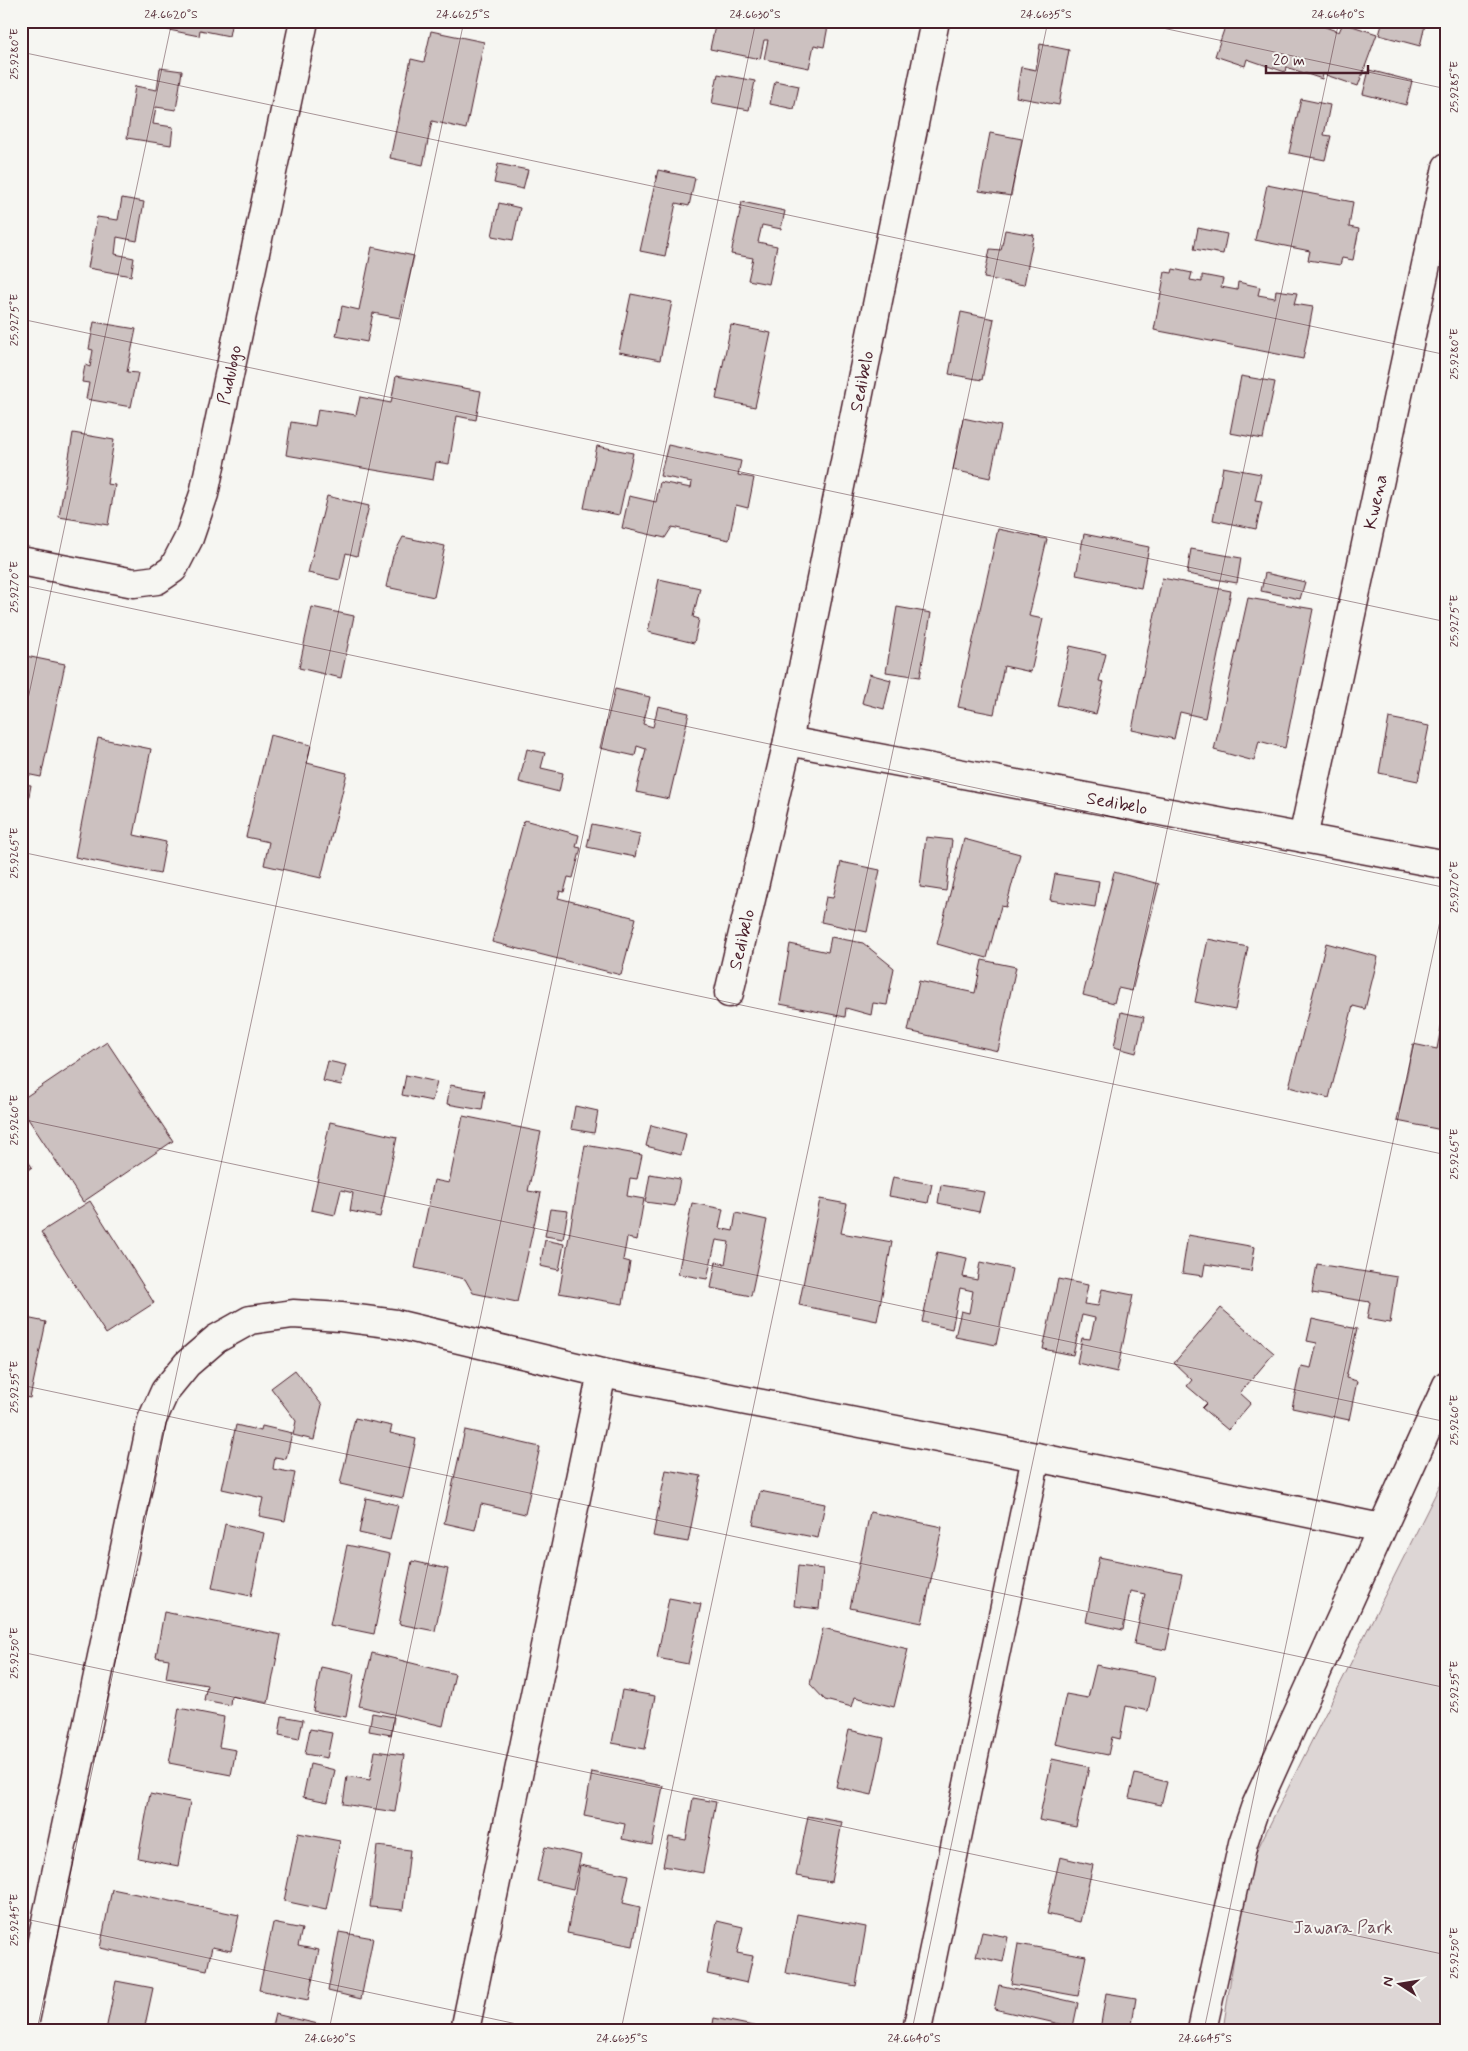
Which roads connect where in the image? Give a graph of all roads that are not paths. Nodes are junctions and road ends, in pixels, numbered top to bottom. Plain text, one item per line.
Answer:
1 (304, 21) edge
2 (935, 21) edge
3 (1447, 167) edge
4 (21, 561) edge
5 (788, 741) junction
6 (1304, 838) junction
7 (1447, 865) edge
8 (729, 993) dead end
9 (602, 1373) junction
10 (1447, 1385) edge
11 (1036, 1457) junction
12 (1381, 1528) junction
13 (23, 2030) edge
14 (464, 2030) edge
15 (917, 2030) edge
16 (1202, 2030) edge

1 - 4 street, Pudulogo
2 - 5 street, Sedibelo
3 - 6 street, Kwena
5 - 6 street, Sedibelo
5 - 8 street, Sedibelo
6 - 7 street, Sedibelo
9 - 11 street
9 - 13 street
9 - 14 street
10 - 12 street
11 - 12 street
11 - 15 street
12 - 16 street

